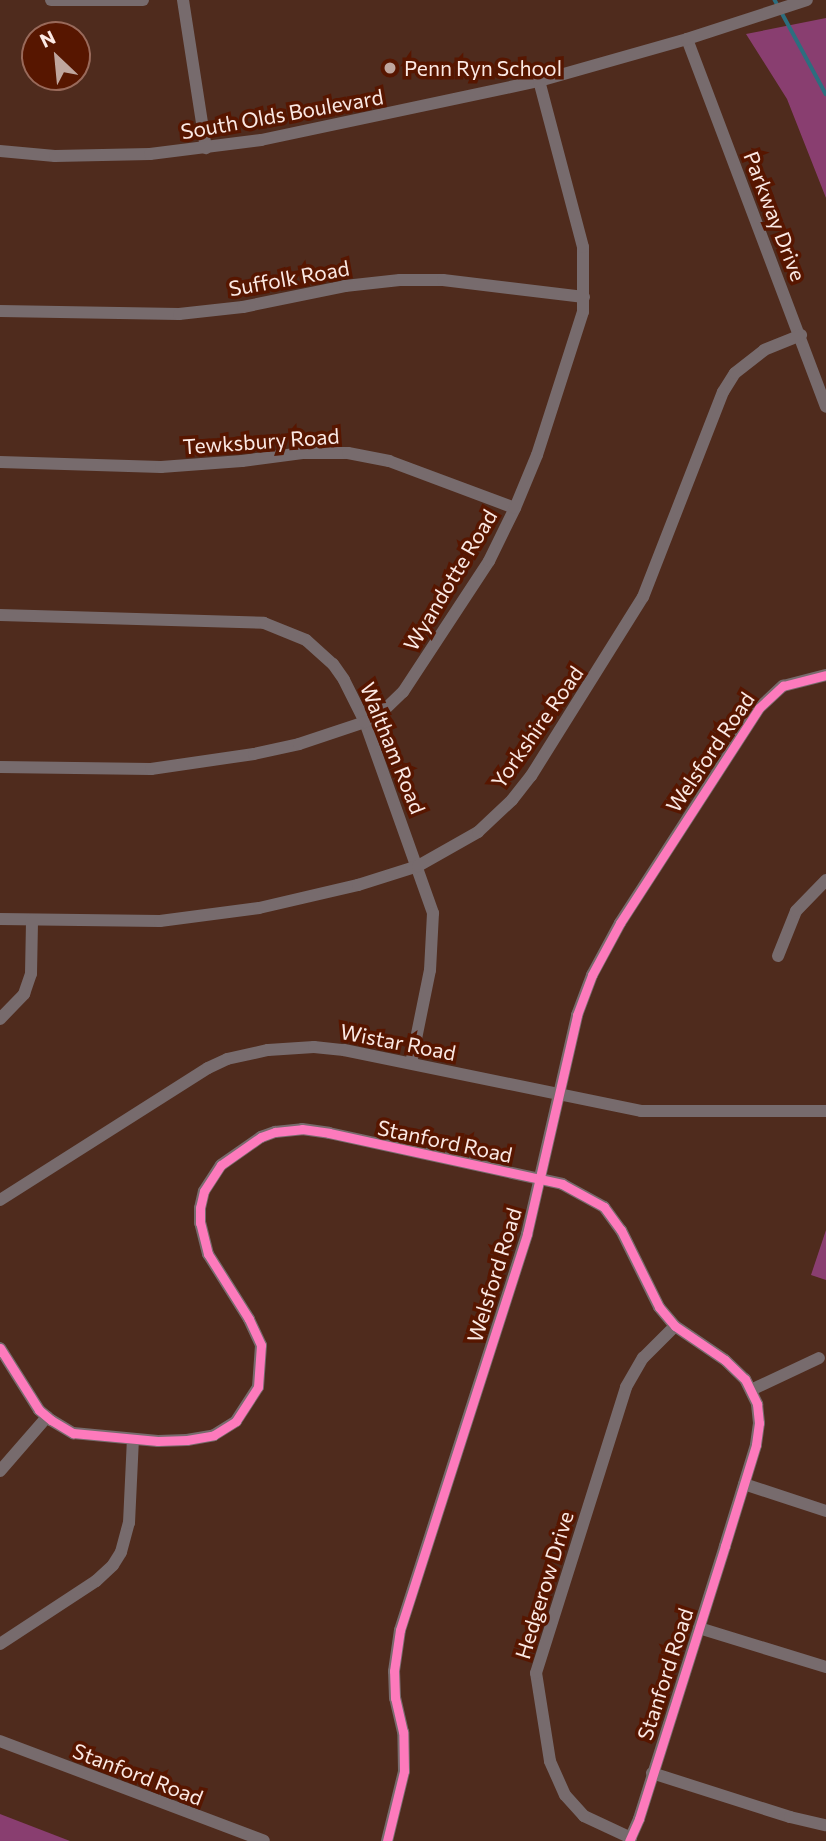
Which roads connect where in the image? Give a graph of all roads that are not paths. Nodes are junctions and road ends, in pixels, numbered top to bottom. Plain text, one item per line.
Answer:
1 (51, 0) edge
2 (143, 0) edge
3 (183, 0) edge
4 (807, 0) edge
5 (687, 39) junction
6 (538, 81) junction
7 (206, 148) junction
8 (0, 151) edge
9 (584, 297) junction
10 (0, 311) edge
11 (801, 335) junction
12 (826, 407) edge
13 (0, 462) edge
14 (515, 508) junction
15 (0, 615) edge
16 (826, 675) edge
17 (365, 722) junction
18 (0, 767) edge
19 (418, 866) junction
20 (826, 880) edge
21 (0, 919) edge
22 (32, 920) junction
23 (778, 956) dead end
24 (0, 1019) edge
25 (411, 1063) junction
26 (559, 1095) junction
27 (826, 1111) edge
28 (540, 1179) junction
29 (0, 1200) edge
30 (675, 1326) junction
31 (0, 1348) edge
32 (820, 1358) dead end
33 (751, 1390) junction
34 (47, 1417) junction
35 (133, 1439) junction
36 (0, 1471) edge
37 (744, 1484) junction
38 (826, 1511) edge
39 (699, 1628) junction
40 (0, 1644) edge
41 (826, 1667) edge
42 (0, 1741) edge
43 (652, 1773) junction
44 (826, 1825) edge
45 (630, 1839) edge
46 (264, 1841) edge
47 (387, 1841) edge

1 - 2 street
3 - 7 street
4 - 5 street, South Olds Boulevard
5 - 6 street, South Olds Boulevard
5 - 11 street, Parkway Drive
6 - 7 street, South Olds Boulevard
6 - 9 street, Wyandotte Road
7 - 8 street, South Olds Boulevard
9 - 10 street, Suffolk Road
9 - 14 street, Wyandotte Road
11 - 12 street, Parkway Drive
11 - 19 street, Yorkshire Road
13 - 14 street, Tewksbury Road
14 - 17 street, Wyandotte Road
15 - 17 street, Waltham Road
16 - 26 street, Welsford Road
17 - 18 street, Wyandotte Road
17 - 19 street, Waltham Road
19 - 22 street, Yorkshire Road
19 - 25 street, Waltham Road
20 - 23 street
21 - 22 street, Yorkshire Road
22 - 24 street
25 - 26 street, Wistar Road
25 - 29 street, Wistar Road
26 - 27 street, Wistar Road
26 - 28 street, Welsford Road
28 - 30 street, Stanford Road
28 - 35 street, Stanford Road
28 - 47 street, Welsford Road
30 - 33 street, Stanford Road
30 - 45 street, Hedgerow Drive
31 - 34 street, Stanford Road
32 - 33 street
33 - 37 street, Stanford Road
34 - 35 street, Stanford Road
34 - 36 street
35 - 40 street
37 - 38 street
37 - 39 street, Stanford Road
39 - 41 street
39 - 43 street, Stanford Road
42 - 46 street, Stanford Road
43 - 44 street
43 - 45 street, Stanford Road

